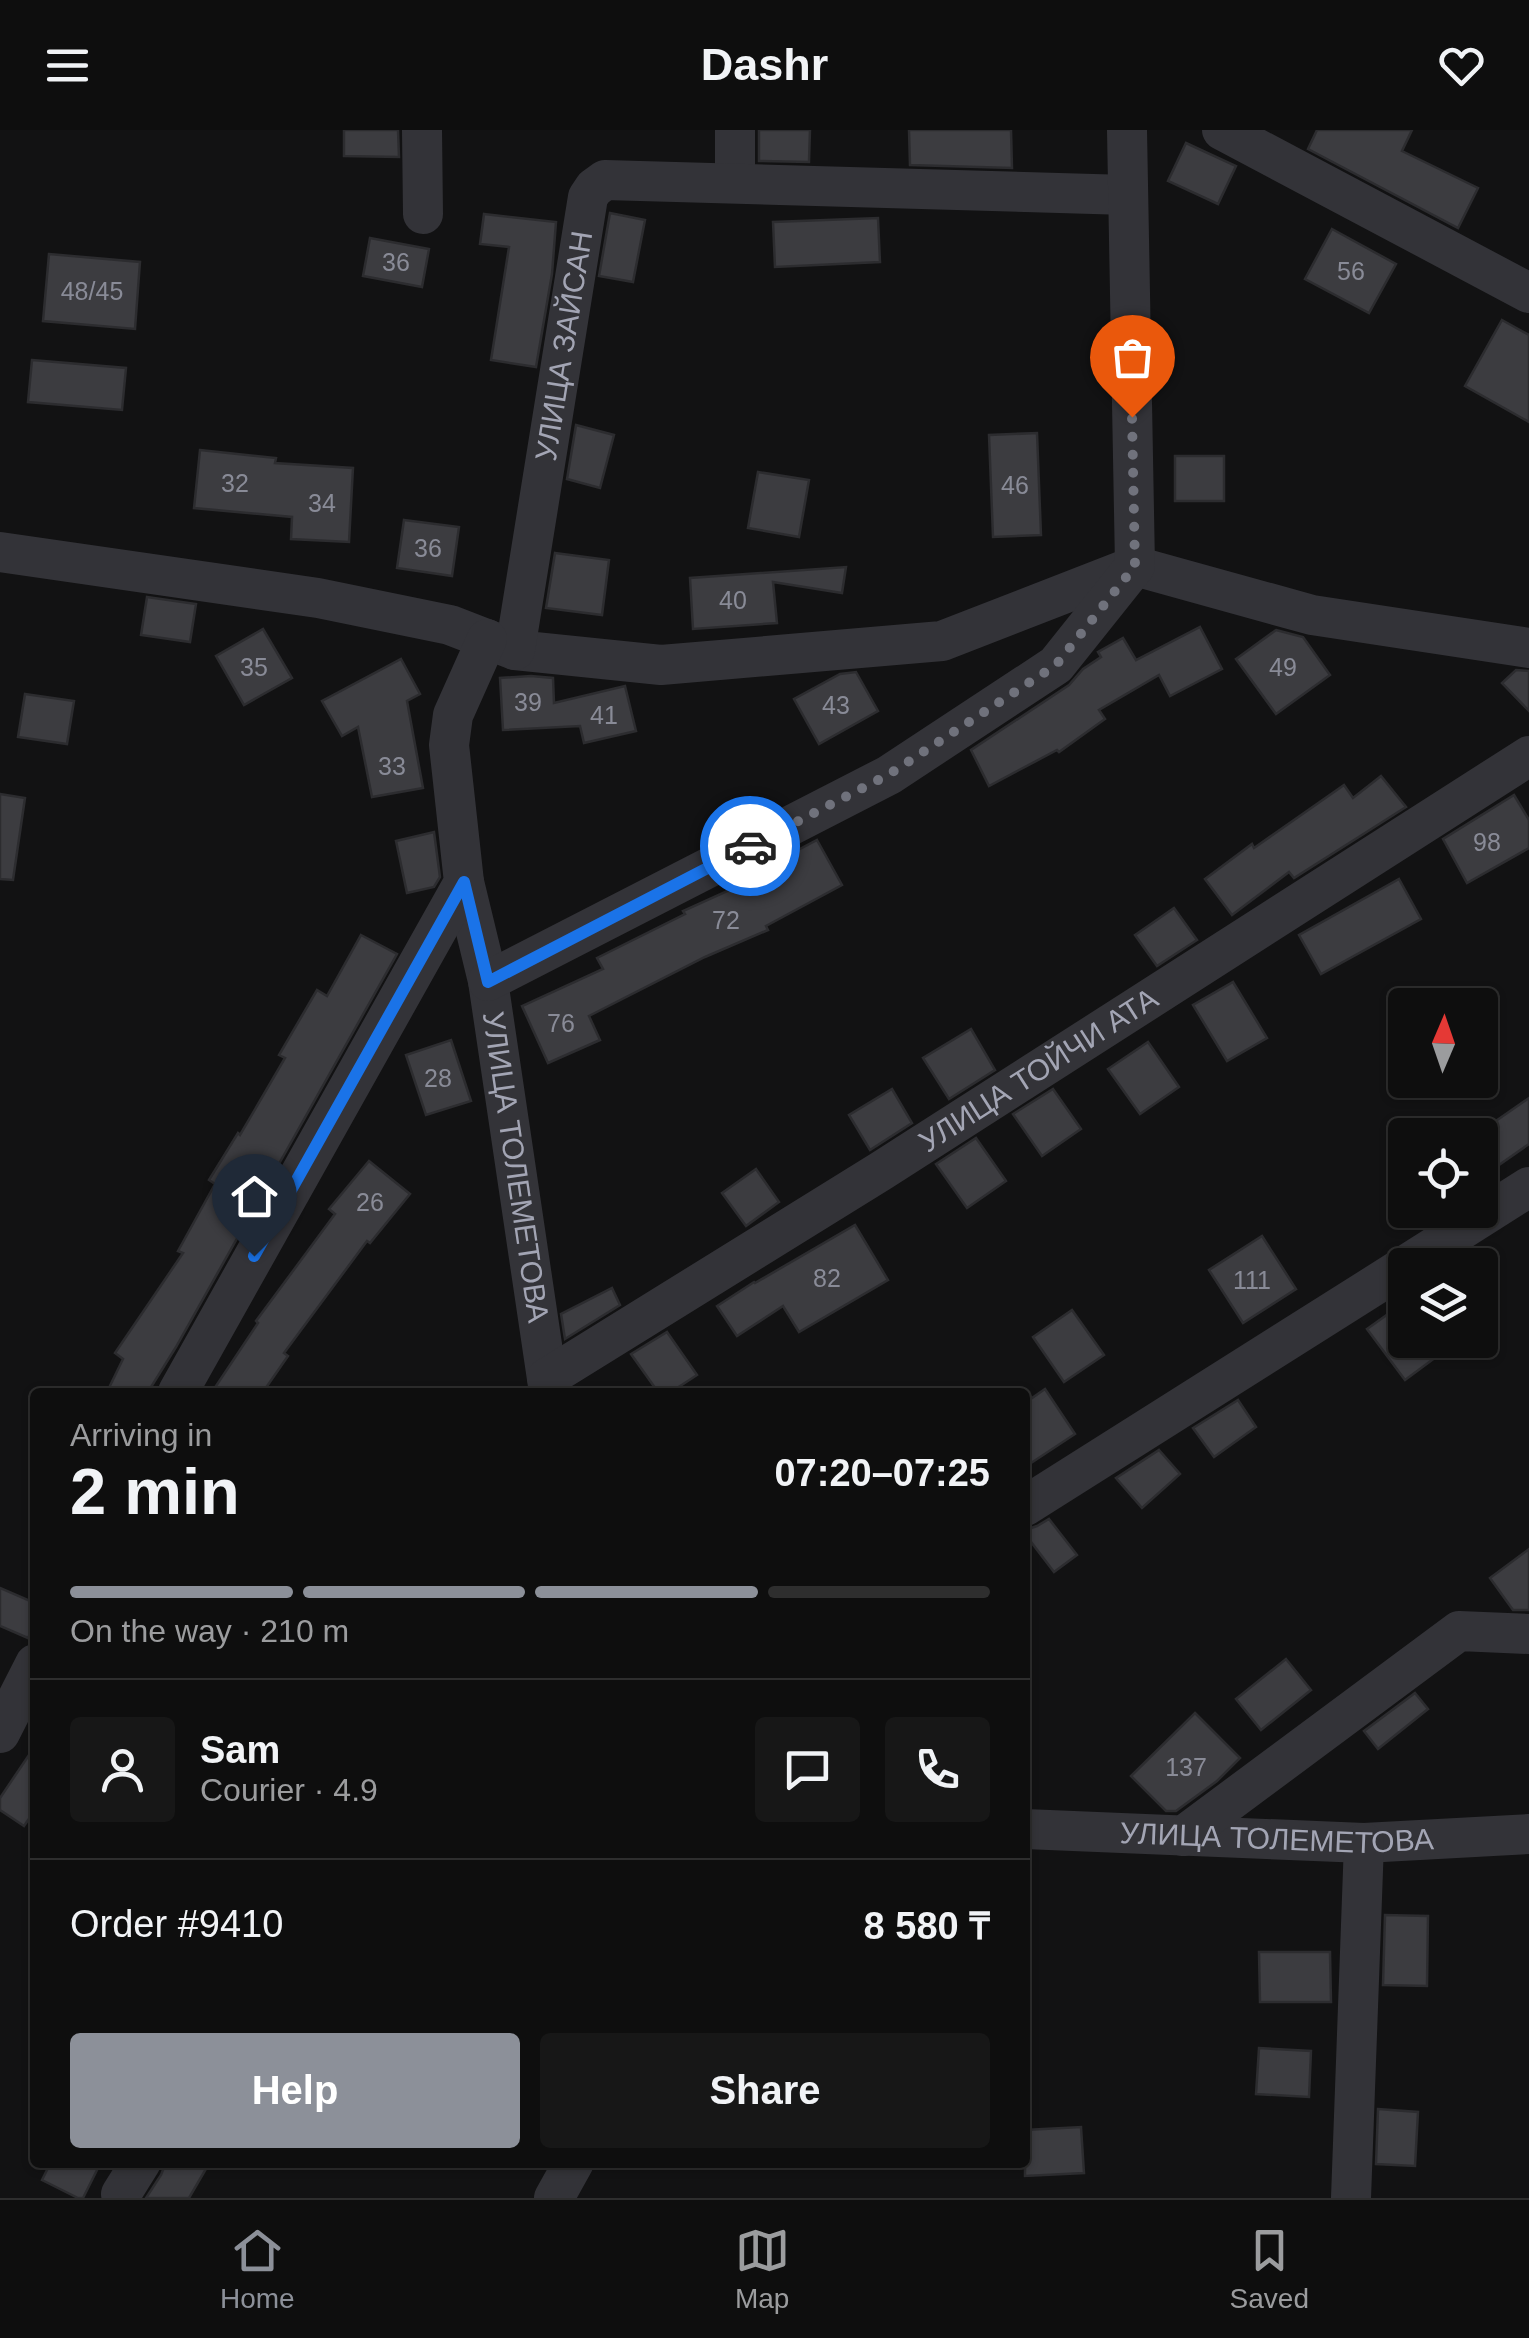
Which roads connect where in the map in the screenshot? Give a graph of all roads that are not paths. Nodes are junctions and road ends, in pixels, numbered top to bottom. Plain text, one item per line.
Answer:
1 (422, 130) edge
2 (735, 130) edge
3 (1127, 130) edge
4 (1222, 130) edge
5 (736, 183) junction
6 (1128, 194) junction
7 (423, 214) dead end
8 (1529, 293) edge
9 (0, 552) edge
10 (1135, 566) junction
11 (501, 645) junction
12 (1529, 648) edge
13 (1529, 756) edge
14 (464, 882) junction
15 (488, 982) junction
16 (1529, 1187) edge
17 (1432, 1248) edge
18 (1388, 1276) edge
19 (548, 1386) edge
20 (180, 1388) edge
21 (1030, 1503) edge
22 (1529, 1634) edge
23 (30, 1674) edge
24 (0, 1733) edge
25 (1030, 1829) edge
26 (1529, 1834) edge
27 (1183, 1836) junction
28 (1364, 1843) junction
29 (571, 2168) edge
30 (554, 2198) edge
31 (1351, 2198) edge

1 - 7 street
2 - 5 street
3 - 6 street
4 - 8 street
5 - 6 street, УЛИЦА ЗАЙСАН
5 - 11 street, УЛИЦА ЗАЙСАН
6 - 10 street
9 - 11 street
10 - 11 street
10 - 12 street
10 - 15 street
11 - 14 street
13 - 19 street, УЛИЦА ТОЙЧИ АТА
14 - 15 street, УЛИЦА ТОЛЕМЕТОВА
14 - 20 street
15 - 19 street, УЛИЦА ТОЛЕМЕТОВА
16 - 17 street
18 - 21 street
22 - 27 street
23 - 24 street
25 - 27 street, УЛИЦА ТОЛЕМЕТОВА
26 - 28 street, УЛИЦА ТОЛЕМЕТОВА
27 - 28 street, УЛИЦА ТОЛЕМЕТОВА
28 - 31 street
29 - 30 street

